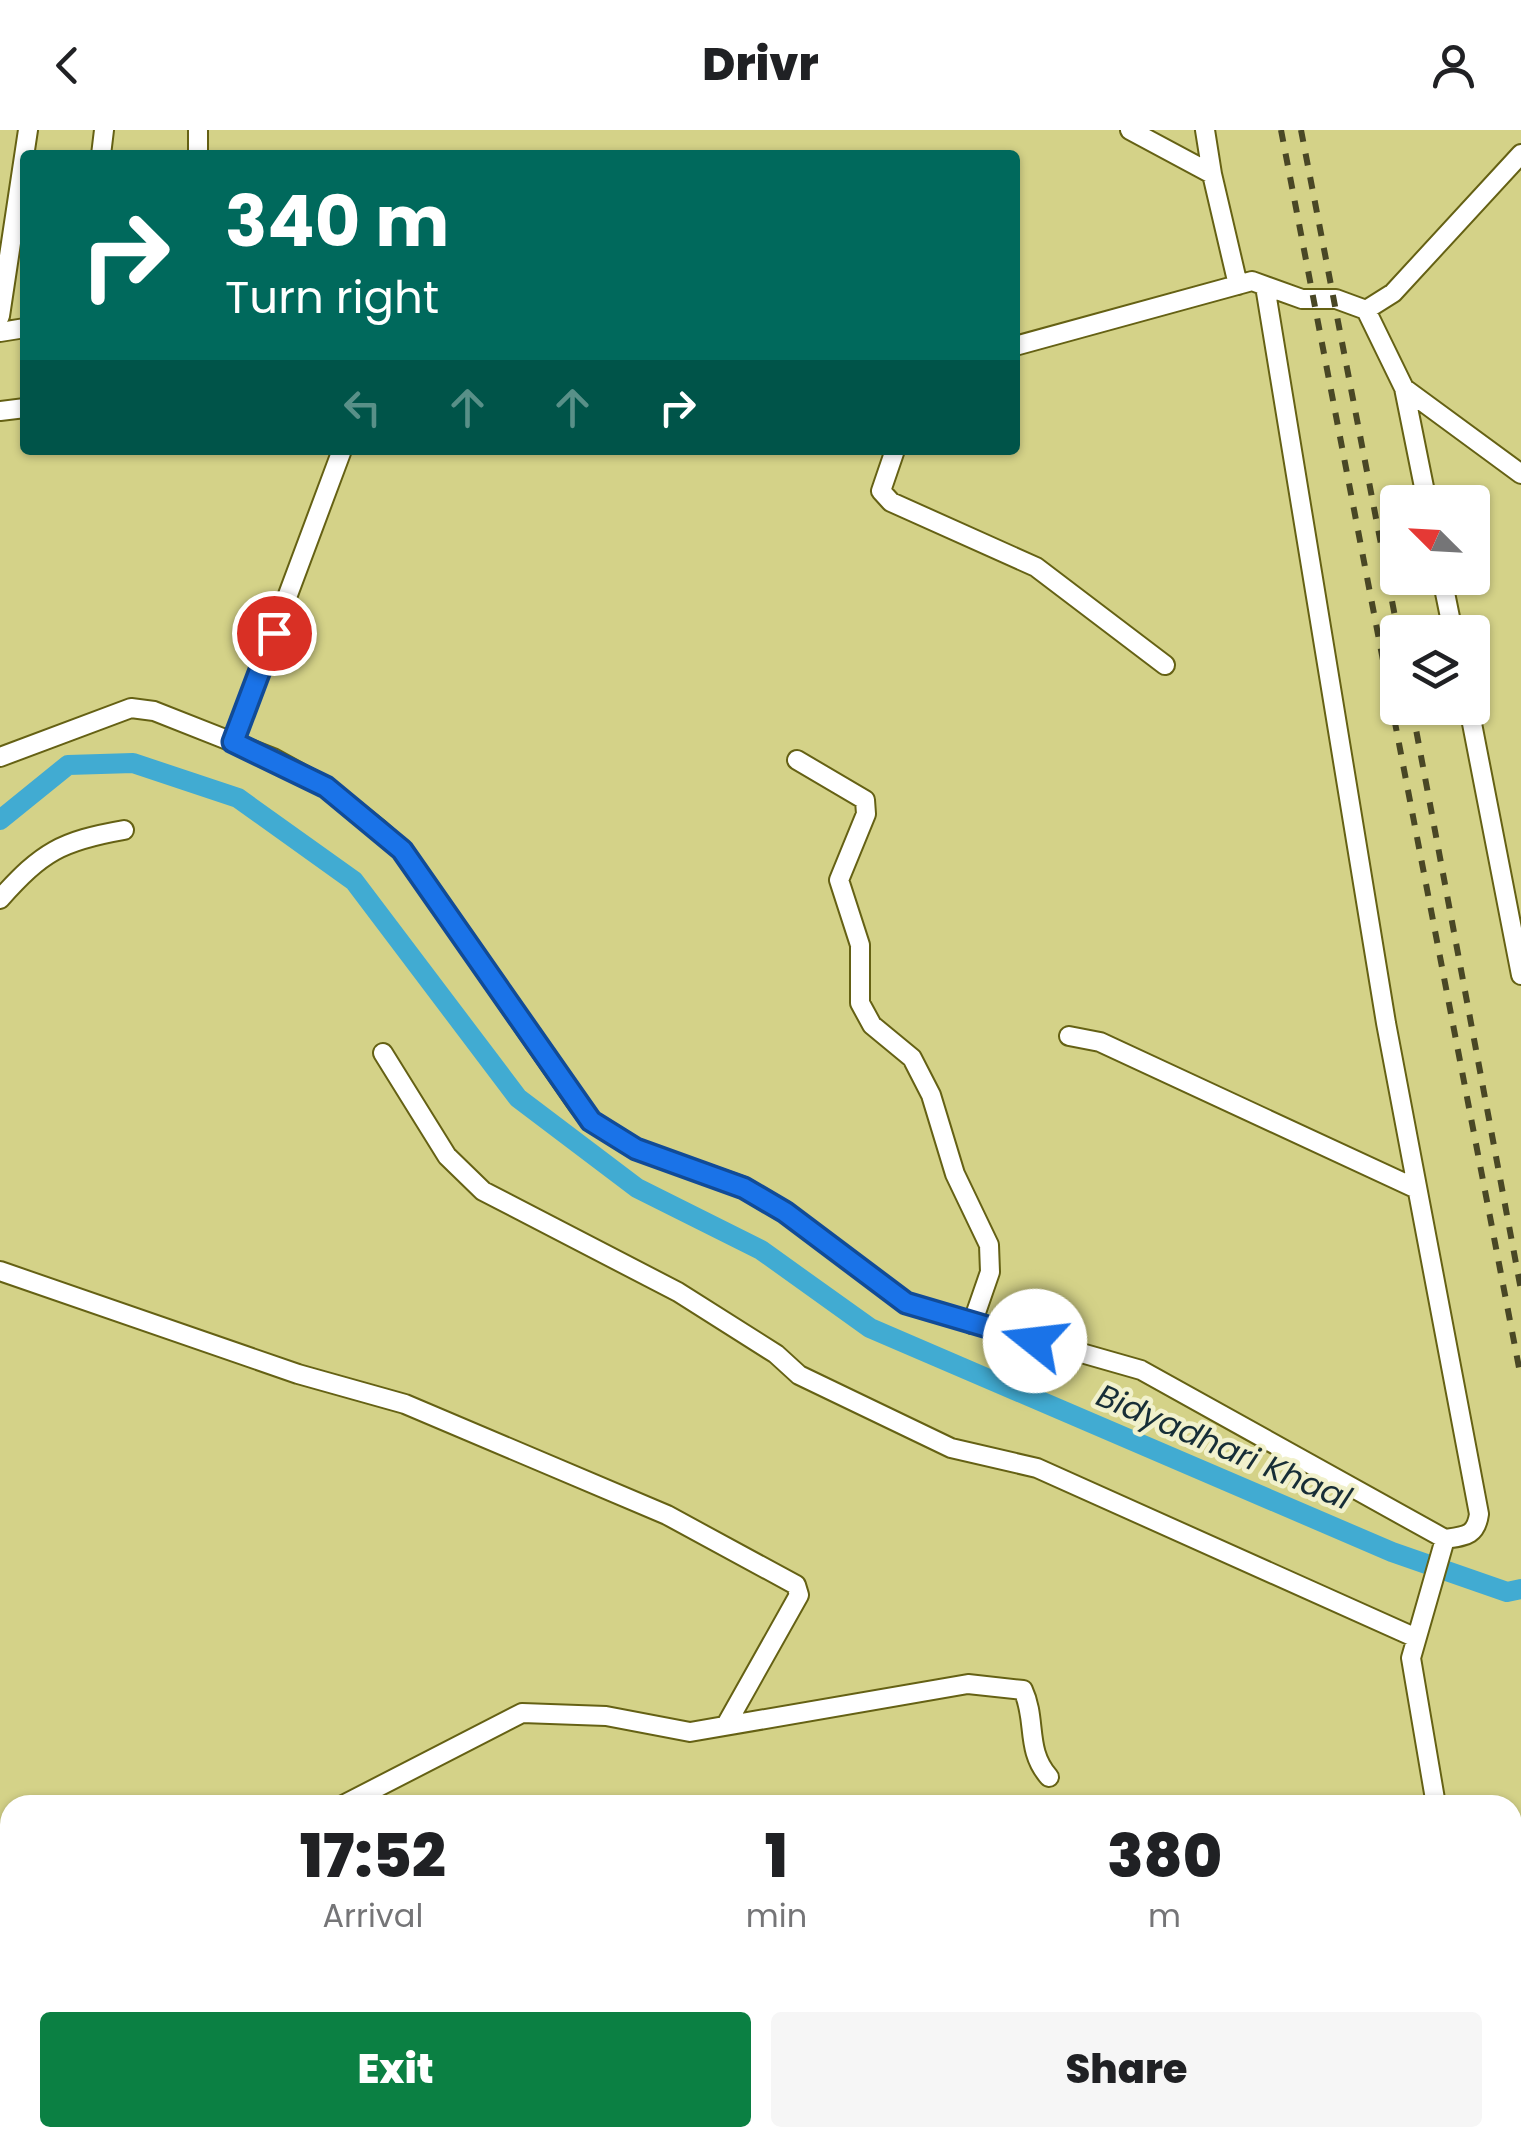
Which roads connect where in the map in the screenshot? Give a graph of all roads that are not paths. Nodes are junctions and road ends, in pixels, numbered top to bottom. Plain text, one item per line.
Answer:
1 (1130, 130) edge
2 (1204, 130) edge
3 (1521, 154) edge
4 (1212, 174) junction
5 (20, 183) edge
6 (1238, 285) junction
7 (1265, 286) junction
8 (1366, 310) junction
9 (0, 316) edge
10 (1020, 345) edge
11 (1404, 388) junction
12 (340, 455) edge
13 (893, 455) edge
14 (1521, 474) edge
15 (1424, 485) edge
16 (1165, 665) dead end
17 (1471, 725) edge
18 (233, 742) junction
19 (0, 757) edge
20 (796, 760) dead end
21 (124, 830) dead end
22 (0, 900) edge
23 (1521, 975) edge
24 (1069, 1036) dead end
25 (383, 1053) dead end
26 (1417, 1190) junction
27 (0, 1271) edge
28 (972, 1324) junction
29 (1445, 1539) junction
30 (1414, 1638) junction
31 (726, 1724) junction
32 (1048, 1777) dead end
33 (362, 1795) edge
34 (1434, 1795) edge

1 - 4 street
2 - 4 street
3 - 8 street
4 - 6 street
5 - 9 street
6 - 7 street
6 - 10 street
7 - 8 street
7 - 26 street
8 - 11 street
11 - 14 street
11 - 15 street
12 - 18 street
13 - 16 street
17 - 23 street
18 - 19 street
18 - 28 street
20 - 28 street
21 - 22 street
24 - 26 street
25 - 30 street
26 - 29 street
27 - 31 street
28 - 29 street
29 - 30 street
30 - 34 street
31 - 32 street
31 - 33 street

